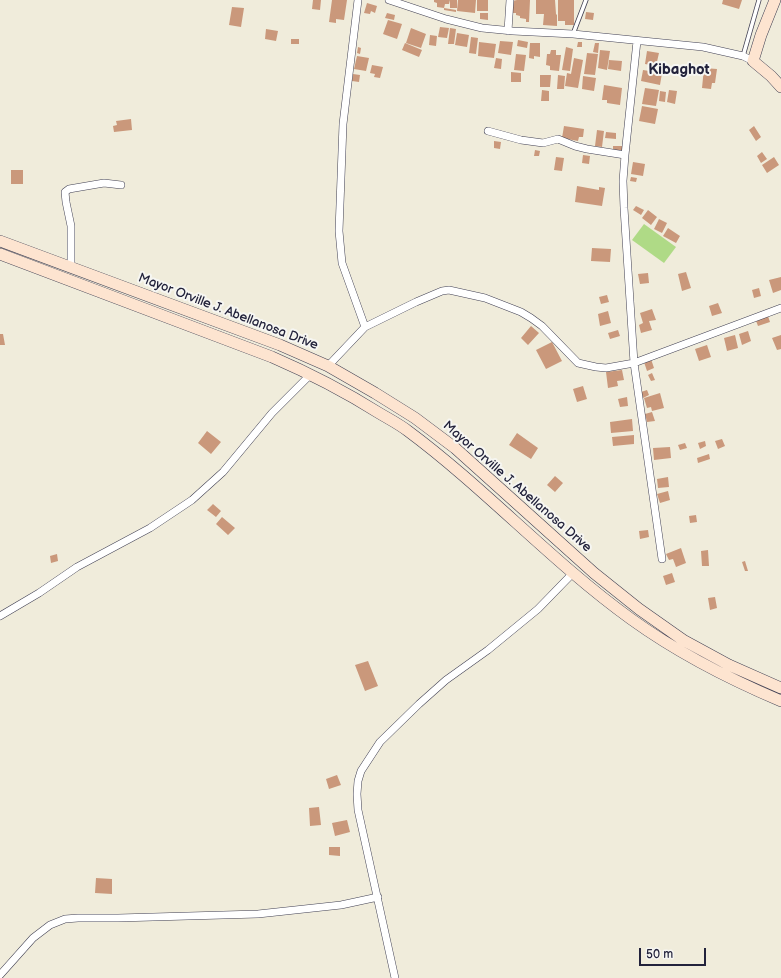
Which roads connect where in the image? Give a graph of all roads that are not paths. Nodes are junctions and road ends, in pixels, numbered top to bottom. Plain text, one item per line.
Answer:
1 (358, 0) edge
2 (390, 0) edge
3 (510, 0) edge
4 (586, 0) edge
5 (759, 0) edge
6 (775, 0) edge
7 (508, 31) junction
8 (572, 34) junction
9 (637, 41) junction
10 (748, 58) junction
11 (781, 87) edge
12 (488, 131) dead end
13 (625, 155) junction
14 (121, 185) dead end
15 (0, 241) edge
16 (0, 254) edge
17 (71, 267) junction
18 (781, 308) edge
19 (208, 318) junction
20 (365, 327) junction
21 (203, 332) junction
22 (634, 363) junction
23 (328, 366) junction
24 (311, 374) junction
25 (455, 448) junction
26 (444, 459) junction
27 (662, 559) dead end
28 (573, 573) junction
29 (0, 616) edge
30 (781, 688) edge
31 (781, 701) edge
32 (378, 897) junction
33 (0, 975) edge
34 (394, 978) edge

1 - 20 street
2 - 7 street
3 - 7 street
4 - 8 lane
5 - 10 lane
6 - 10 main road
7 - 8 street
8 - 9 street
9 - 10 street
9 - 13 street
10 - 11 main road
12 - 13 street
13 - 22 street
14 - 17 street
15 - 17 main road, Mayor Orville J. Abellanosa Drive
16 - 21 main road, Mayor Orville J. Abellanosa Drive
17 - 19 main road, Mayor Orville J. Abellanosa Drive
18 - 22 street
19 - 21 main road
19 - 23 main road, Mayor Orville J. Abellanosa Drive
20 - 22 street
20 - 23 street
21 - 24 main road, Mayor Orville J. Abellanosa Drive
22 - 27 street
23 - 25 main road, Mayor Orville J. Abellanosa Drive
24 - 26 main road, Mayor Orville J. Abellanosa Drive
24 - 29 street
25 - 26 main road
25 - 30 main road, Mayor Orville J. Abellanosa Drive
26 - 28 main road, Mayor Orville J. Abellanosa Drive
28 - 31 main road, Mayor Orville J. Abellanosa Drive
28 - 32 street
32 - 33 street
32 - 34 street

